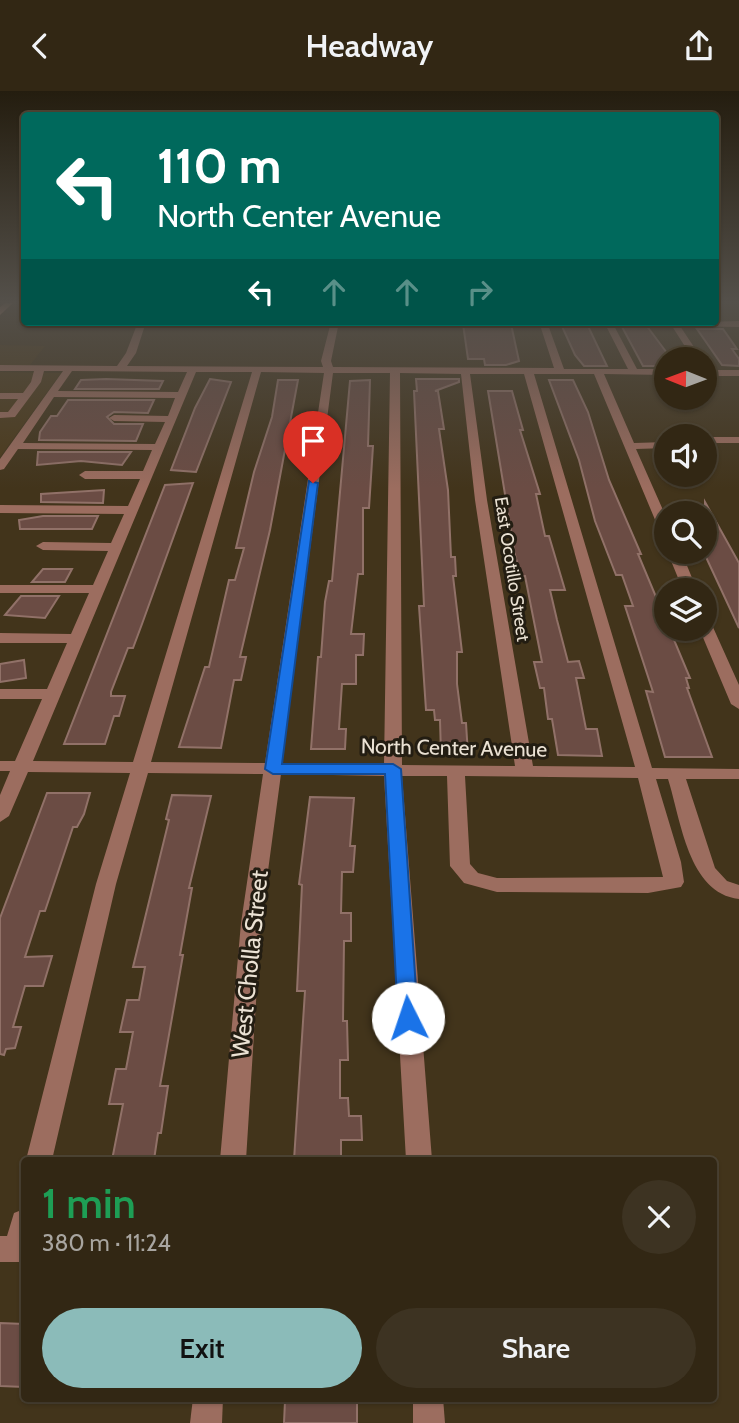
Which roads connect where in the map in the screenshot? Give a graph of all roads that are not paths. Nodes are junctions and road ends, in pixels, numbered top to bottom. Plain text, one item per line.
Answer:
1 (17, 365) edge
2 (123, 365) edge
3 (328, 365) edge
4 (558, 365) edge
5 (630, 365) edge
6 (0, 368) edge
7 (15, 368) junction
8 (41, 368) junction
9 (69, 369) junction
10 (120, 369) junction
11 (193, 369) junction
12 (257, 370) junction
13 (329, 370) junction
14 (395, 371) junction
15 (465, 371) junction
16 (528, 372) junction
17 (560, 372) junction
18 (598, 372) junction
19 (634, 372) junction
20 (654, 372) edge
21 (718, 372) edge
22 (739, 373) edge
23 (51, 394) junction
24 (181, 395) junction
25 (0, 396) edge
26 (26, 396) junction
27 (0, 415) edge
28 (114, 418) dead end
29 (170, 419) junction
30 (717, 440) edge
31 (739, 440) edge
32 (15, 446) junction
33 (629, 446) junction
34 (654, 446) edge
35 (158, 447) junction
36 (0, 467) edge
37 (85, 475) dead end
38 (146, 475) junction
39 (654, 504) edge
40 (0, 509) edge
41 (130, 510) junction
42 (43, 546) dead end
43 (114, 547) junction
44 (0, 589) edge
45 (97, 589) junction
46 (0, 638) edge
47 (77, 639) junction
48 (712, 641) edge
49 (0, 694) edge
50 (52, 695) junction
51 (739, 704) edge
52 (0, 766) edge
53 (20, 766) junction
54 (139, 767) junction
55 (273, 769) junction
56 (393, 769) junction
57 (456, 770) junction
58 (525, 772) junction
59 (643, 773) junction
60 (675, 774) junction
61 (739, 775) edge
62 (0, 815) edge
63 (739, 892) edge
64 (40, 1157) edge
65 (233, 1157) edge
66 (419, 1157) edge
67 (208, 1402) edge
68 (428, 1402) edge
69 (205, 1423) edge
70 (429, 1423) edge

1 - 7 street
2 - 10 street
3 - 13 street, West Cholla Street
4 - 17 street
5 - 19 street
6 - 7 street
7 - 8 street
8 - 9 street
8 - 26 street
9 - 10 street
9 - 23 street
10 - 11 street
11 - 12 street
11 - 24 street
12 - 13 street
12 - 54 street
13 - 14 street
13 - 55 street, West Cholla Street
14 - 15 street
14 - 56 street
15 - 16 street
15 - 58 street, East Ocotillo Street
16 - 17 street
16 - 59 street
17 - 18 street
18 - 19 street
18 - 33 street
19 - 20 street
21 - 22 street
23 - 24 street
23 - 32 street
24 - 29 street
25 - 26 street
26 - 27 street
28 - 29 street
29 - 35 street
30 - 31 street
32 - 35 street
32 - 36 street
33 - 34 street
33 - 39 street
35 - 38 street
37 - 38 street
38 - 41 street
40 - 41 street
41 - 43 street
42 - 43 street
43 - 45 street
44 - 45 street
45 - 47 street
46 - 47 street
47 - 50 street
48 - 51 street
49 - 50 street
50 - 53 street
52 - 53 street, North Center Avenue
53 - 54 street, North Center Avenue
53 - 62 street
54 - 55 street, North Center Avenue
54 - 64 street
55 - 56 street, North Center Avenue
55 - 65 street, West Cholla Street
56 - 57 street, North Center Avenue
56 - 66 street
57 - 58 street, North Center Avenue
57 - 59 street
58 - 59 street, North Center Avenue
59 - 60 street, North Center Avenue
60 - 61 street, North Center Avenue
60 - 63 street
67 - 69 street
68 - 70 street

